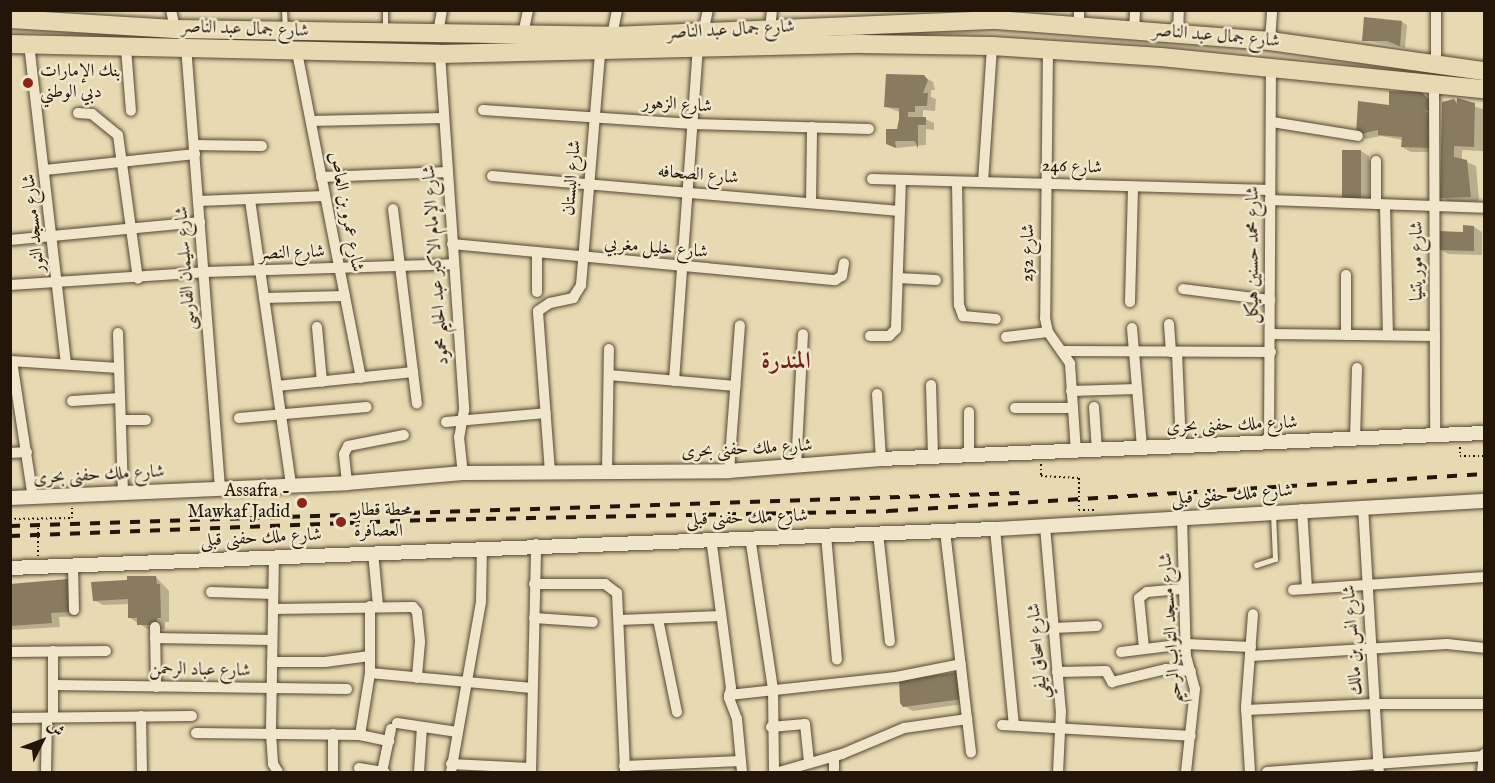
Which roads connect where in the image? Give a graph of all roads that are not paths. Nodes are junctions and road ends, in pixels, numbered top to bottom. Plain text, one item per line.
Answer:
1 (171, 10) edge
2 (284, 10) edge
3 (385, 10) edge
4 (442, 10) edge
5 (528, 10) edge
6 (617, 10) edge
7 (708, 10) edge
8 (772, 10) edge
9 (1135, 10) edge
10 (1179, 10) edge
11 (1272, 10) edge
12 (1437, 10) edge
13 (998, 15) edge
14 (911, 16) edge
15 (1079, 18) edge
16 (10, 19) edge
17 (175, 28) junction
18 (770, 29) junction
19 (1134, 31) junction
20 (286, 32) junction
21 (438, 33) junction
22 (379, 34) junction
23 (523, 34) junction
24 (1170, 34) junction
25 (612, 36) junction
26 (701, 41) junction
27 (1270, 41) junction
28 (20, 44) edge
29 (186, 46) junction
30 (992, 46) junction
31 (126, 48) junction
32 (1048, 48) junction
33 (297, 52) junction
34 (600, 52) junction
35 (374, 54) junction
36 (440, 54) junction
37 (1161, 57) junction
38 (1436, 65) junction
39 (1270, 67) junction
40 (1485, 71) edge
41 (1434, 85) junction
42 (1485, 89) edge
43 (483, 110) dead end
44 (131, 111) dead end
45 (78, 113) dead end
46 (444, 118) junction
47 (595, 118) junction
48 (311, 121) junction
49 (1272, 122) junction
50 (693, 124) junction
51 (812, 127) junction
52 (869, 129) dead end
53 (1358, 136) dead end
54 (262, 146) dead end
55 (194, 149) junction
56 (1376, 161) dead end
57 (122, 163) junction
58 (45, 170) junction
59 (448, 172) junction
60 (492, 176) dead end
61 (321, 177) junction
62 (872, 179) dead end
63 (901, 180) junction
64 (957, 182) junction
65 (983, 182) junction
66 (590, 183) junction
67 (1046, 184) junction
68 (1133, 187) junction
69 (688, 191) junction
70 (1270, 195) junction
71 (324, 196) junction
72 (250, 200) junction
73 (198, 201) junction
74 (811, 203) junction
75 (1381, 204) junction
76 (1434, 207) junction
77 (1485, 208) edge
78 (393, 209) dead end
79 (900, 211) junction
80 (200, 222) junction
81 (131, 230) junction
82 (53, 237) junction
83 (10, 240) edge
84 (452, 244) junction
85 (537, 253) junction
86 (584, 258) junction
87 (844, 263) dead end
88 (453, 264) junction
89 (401, 266) junction
90 (682, 268) junction
91 (340, 269) junction
92 (261, 272) junction
93 (204, 273) junction
94 (1346, 274) dead end
95 (898, 278) junction
96 (138, 279) junction
97 (936, 280) dead end
98 (58, 284) junction
99 (10, 285) edge
100 (1183, 289) dead end
101 (537, 292) dead end
102 (345, 296) junction
103 (264, 298) junction
104 (1270, 300) junction
105 (1130, 302) dead end
106 (996, 319) dead end
107 (1169, 324) dead end
108 (740, 325) dead end
109 (317, 327) dead end
110 (1132, 328) dead end
111 (1048, 332) junction
112 (118, 333) dead end
113 (803, 334) dead end
114 (1270, 334) junction
115 (1346, 335) junction
116 (1389, 335) junction
117 (870, 336) dead end
118 (1435, 336) junction
119 (1006, 337) dead end
120 (609, 350) dead end
121 (1064, 351) junction
122 (1135, 352) junction
123 (1174, 352) junction
124 (1271, 352) junction
125 (11, 361) edge
126 (66, 363) junction
127 (118, 368) junction
128 (1357, 368) dead end
129 (413, 372) junction
130 (609, 375) junction
131 (362, 378) junction
132 (674, 381) junction
133 (322, 382) junction
134 (931, 385) dead end
135 (277, 386) junction
136 (736, 386) junction
137 (1137, 389) junction
138 (1071, 391) junction
139 (877, 394) dead end
140 (120, 398) junction
141 (72, 401) dead end
142 (417, 404) dead end
143 (367, 407) dead end
144 (1094, 407) dead end
145 (1015, 408) dead end
146 (1072, 408) junction
147 (969, 412) dead end
148 (546, 413) junction
149 (281, 415) junction
150 (239, 418) dead end
151 (121, 420) junction
152 (146, 420) dead end
153 (463, 421) junction
154 (446, 422) dead end
155 (1485, 433) edge
156 (404, 435) dead end
157 (1435, 437) junction
158 (1355, 440) junction
159 (1269, 443) junction
160 (1181, 446) junction
161 (1142, 448) junction
162 (1076, 451) junction
163 (1097, 451) junction
164 (27, 452) junction
165 (10, 453) edge
166 (969, 454) junction
167 (933, 456) junction
168 (881, 459) junction
169 (796, 467) junction
170 (729, 471) junction
171 (550, 472) junction
172 (607, 472) junction
173 (463, 473) junction
174 (347, 483) junction
175 (291, 486) junction
176 (220, 487) junction
177 (123, 493) junction
178 (10, 498) edge
179 (33, 498) junction
180 (1485, 501) edge
181 (1363, 506) junction
182 (1302, 510) junction
183 (1273, 511) junction
184 (1182, 517) junction
185 (1045, 526) junction
186 (995, 530) junction
187 (945, 531) junction
188 (878, 533) junction
189 (826, 535) junction
190 (750, 537) junction
191 (711, 538) junction
192 (536, 544) junction
193 (482, 547) junction
194 (373, 552) junction
195 (274, 556) junction
196 (1256, 565) dead end
197 (73, 566) junction
198 (10, 567) edge
199 (1485, 577) edge
200 (534, 584) junction
201 (1367, 585) junction
202 (1184, 589) junction
203 (1307, 589) junction
204 (1293, 590) dead end
205 (211, 592) dead end
206 (273, 594) junction
207 (374, 606) junction
208 (74, 609) dead end
209 (273, 609) junction
210 (1253, 614) dead end
211 (721, 616) junction
212 (534, 618) junction
213 (658, 619) junction
214 (619, 620) junction
215 (593, 622) dead end
216 (1097, 626) dead end
217 (1054, 628) junction
218 (272, 640) junction
219 (890, 641) dead end
220 (1186, 644) junction
221 (1144, 648) junction
222 (1485, 648) edge
223 (1371, 649) junction
224 (53, 651) junction
225 (105, 651) dead end
226 (10, 652) edge
227 (1121, 652) dead end
228 (1251, 652) junction
229 (370, 656) junction
230 (837, 660) dead end
231 (272, 662) junction
232 (961, 664) junction
233 (1191, 671) junction
234 (1057, 672) junction
235 (369, 673) junction
236 (417, 678) junction
237 (465, 682) junction
238 (53, 685) junction
239 (156, 687) junction
240 (272, 688) junction
241 (532, 688) junction
242 (347, 689) dead end
243 (773, 689) junction
244 (729, 695) junction
245 (1375, 704) junction
246 (1485, 704) edge
247 (1246, 710) junction
248 (677, 712) dead end
249 (141, 716) junction
250 (192, 716) dead end
251 (10, 718) edge
252 (50, 718) junction
253 (967, 718) junction
254 (1002, 725) dead end
255 (1014, 725) junction
256 (422, 727) junction
257 (771, 727) junction
258 (1061, 727) junction
259 (457, 732) junction
260 (196, 733) dead end
261 (271, 734) junction
262 (333, 734) junction
263 (360, 735) junction
264 (1191, 736) junction
265 (389, 741) junction
266 (971, 752) dead end
267 (1484, 755) edge
268 (834, 756) junction
269 (809, 763) junction
270 (742, 767) edge
271 (359, 768) dead end
272 (451, 768) edge
273 (1379, 768) edge
274 (624, 769) edge
275 (531, 770) edge
276 (46, 772) edge
277 (142, 772) edge
278 (278, 772) edge
279 (333, 772) edge
280 (384, 772) edge
281 (419, 772) edge
282 (774, 772) edge
283 (779, 772) edge
284 (834, 772) edge
285 (1058, 772) edge
286 (1186, 772) edge
287 (1250, 772) edge
288 (1267, 772) edge
289 (1482, 772) edge

1 - 17 street
2 - 20 lane
3 - 22 lane
4 - 21 street
5 - 23 street
6 - 25 street
7 - 26 street
8 - 18 street
9 - 19 street
10 - 24 street
11 - 27 street
12 - 38 street
13 - 14 main road, شارع جمال عبد الناصر
13 - 15 main road, شارع جمال عبد الناصر
14 - 18 main road, شارع جمال عبد الناصر
15 - 19 main road, شارع جمال عبد الناصر
16 - 17 main road, شارع جمال عبد الناصر
17 - 20 main road, شارع جمال عبد الناصر
18 - 26 main road, شارع جمال عبد الناصر
19 - 24 main road, شارع جمال عبد الناصر
20 - 22 main road, شارع جمال عبد الناصر
21 - 22 main road, شارع جمال عبد الناصر
21 - 23 main road, شارع جمال عبد الناصر
22 - 35 main road
23 - 25 main road, شارع جمال عبد الناصر
24 - 27 main road, شارع جمال عبد الناصر
24 - 37 main road
25 - 26 main road, شارع جمال عبد الناصر
26 - 30 main road, شارع جمال عبد الناصر
26 - 34 main road, شارع جمال عبد الناصر
26 - 50 street
27 - 38 main road, شارع جمال عبد الناصر
28 - 31 main road, شارع جمال عبد الناصر
28 - 58 street, شارع مسجد النور
29 - 31 main road, شارع جمال عبد الناصر
29 - 33 main road, شارع جمال عبد الناصر
29 - 55 street, شارع سليمان الفارسى
30 - 32 main road, شارع جمال عبد الناصر
30 - 65 street
31 - 44 street
32 - 37 main road, شارع جمال عبد الناصر
32 - 67 street, شارع 252
33 - 35 main road, شارع جمال عبد الناصر
33 - 48 street, شارع عمرو بن العاص
34 - 36 main road, شارع جمال عبد الناصر
34 - 47 street, شارع البستان
35 - 36 main road, شارع جمال عبد الناصر
36 - 46 street, شارع الإمام الاكبر عبد الحليم محمود
37 - 39 main road, شارع جمال عبد الناصر
38 - 40 main road, شارع جمال عبد الناصر
39 - 41 main road, شارع جمال عبد الناصر
39 - 49 street, شارع محمد حسنين هيكل
41 - 42 main road, شارع جمال عبد الناصر
41 - 76 street, شارع موريتنيا
43 - 47 street, شارع الزهور
45 - 57 street
46 - 48 street
46 - 59 street, شارع الإمام الاكبر عبد الحليم محمود
47 - 50 street, شارع الزهور
47 - 66 street, شارع البستان
48 - 61 street, شارع عمرو بن العاص
49 - 53 street
49 - 70 street, شارع محمد حسنين هيكل
50 - 51 street, شارع الزهور
50 - 69 street
51 - 52 street, شارع الزهور
51 - 74 street
54 - 55 street
55 - 57 street
55 - 73 street, شارع سليمان الفارسى
56 - 75 street
57 - 58 street
57 - 81 street
58 - 82 street, شارع مسجد النور
59 - 61 street
59 - 84 street, شارع الإمام الاكبر عبد الحليم محمود
60 - 66 street, شارع الصحافه
61 - 71 street, شارع عمرو بن العاص
62 - 63 street, شارع 246
63 - 64 street, شارع 246
63 - 79 street
64 - 65 street, شارع 246
64 - 106 street
65 - 67 street, شارع 246
66 - 69 street, شارع الصحافه
66 - 86 street, شارع البستان
67 - 68 street, شارع 246
67 - 111 street, شارع 252
68 - 70 street, شارع 246
68 - 105 street
69 - 74 street, شارع الصحافه
69 - 90 street
70 - 75 street, شارع 246
70 - 104 street, شارع محمد حسنين هيكل
71 - 72 street
71 - 91 street, شارع عمرو بن العاص
72 - 73 street
72 - 92 street
73 - 80 street, شارع سليمان الفارسى
74 - 79 street, شارع الصحافه
75 - 76 street, شارع 246
75 - 116 street
76 - 77 street, شارع 246
76 - 118 street, شارع موريتنيا
78 - 89 street
79 - 95 street
80 - 81 street
80 - 93 street, شارع سليمان الفارسى
81 - 82 street
81 - 96 street
82 - 83 street
82 - 98 street, شارع مسجد النور
84 - 85 street, شارع خليل مغربي
84 - 88 street, شارع الإمام الاكبر عبد الحليم محمود
85 - 86 street, شارع خليل مغربي
85 - 101 street
86 - 90 street, شارع خليل مغربي
86 - 148 street, شارع البستان
87 - 90 street, شارع خليل مغربي
88 - 89 street, شارع النصر
88 - 153 street, شارع الإمام الاكبر عبد الحليم محمود
89 - 91 street, شارع النصر
89 - 129 street
90 - 132 street
91 - 92 street, شارع النصر
91 - 102 street, شارع عمرو بن العاص
92 - 93 street, شارع النصر
92 - 103 street
93 - 96 street, شارع النصر
93 - 176 street, شارع سليمان الفارسى
94 - 115 street
95 - 97 street
95 - 117 street
96 - 98 street, شارع النصر
98 - 99 street, شارع النصر
98 - 126 street, شارع مسجد النور
100 - 104 street
102 - 103 street
102 - 131 street, شارع عمرو بن العاص
103 - 135 street
104 - 114 street, شارع محمد حسنين هيكل
107 - 123 street
108 - 136 street
109 - 133 street
110 - 122 street
111 - 119 street
111 - 121 street
112 - 127 street
113 - 169 street
114 - 115 street
114 - 124 street, شارع محمد حسنين هيكل
115 - 116 street
116 - 118 street
118 - 157 street, شارع موريتنيا
120 - 130 street
121 - 122 street
121 - 138 street
122 - 123 street
122 - 137 street
123 - 124 street
123 - 160 street
124 - 159 street, شارع محمد حسنين هيكل
125 - 126 street
125 - 164 street
126 - 127 street
127 - 140 street
128 - 158 street
129 - 131 street
129 - 142 street
130 - 132 street
130 - 172 street
131 - 133 street
132 - 136 street
133 - 135 street
134 - 167 street
135 - 149 street
136 - 170 street
137 - 138 street
137 - 161 street
138 - 146 street
139 - 168 street
140 - 141 street
140 - 151 street
143 - 149 street
144 - 163 street
145 - 146 street
146 - 162 street
147 - 166 street
148 - 153 street
148 - 171 street
149 - 150 street
149 - 175 street
151 - 152 street
151 - 177 street
153 - 154 street
153 - 173 street, شارع الإمام الاكبر عبد الحليم محمود
155 - 157 street, شارع ملك حفنى بحرى
156 - 174 street
157 - 158 street, شارع ملك حفنى بحرى
158 - 159 street, شارع ملك حفنى بحرى
159 - 160 street, شارع ملك حفنى بحرى
160 - 161 street, شارع ملك حفنى بحرى
161 - 163 street, شارع ملك حفنى بحرى
162 - 163 street, شارع ملك حفنى بحرى
162 - 166 street, شارع ملك حفنى بحرى
164 - 165 street
164 - 179 street
166 - 167 street, شارع ملك حفنى بحرى
167 - 168 street, شارع ملك حفنى بحرى
168 - 169 street, شارع ملك حفنى بحرى
169 - 170 street, شارع ملك حفنى بحرى
170 - 172 street, شارع ملك حفنى بحرى
171 - 172 street, شارع ملك حفنى بحرى
171 - 173 street, شارع ملك حفنى بحرى
173 - 174 street, شارع ملك حفنى بحرى
174 - 175 street, شارع ملك حفنى بحرى
175 - 176 street, شارع ملك حفنى بحرى
176 - 177 street, شارع ملك حفنى بحرى
177 - 179 street, شارع ملك حفنى بحرى
178 - 179 street, شارع ملك حفنى بحرى
180 - 181 street, شارع ملك حفنى قبلى
181 - 182 street, شارع ملك حفنى قبلى
181 - 201 street, شارع انس بن مالك
182 - 183 street, شارع ملك حفنى قبلى
182 - 203 street
183 - 184 street, شارع ملك حفنى قبلى
183 - 196 lane
184 - 185 street, شارع ملك حفنى قبلى
184 - 202 street, شارع مسجد التواب الرحيم
185 - 186 street, شارع ملك حفنى قبلى
185 - 217 street, شارع اسحاق ليفي
186 - 187 street, شارع ملك حفنى قبلى
186 - 255 street
187 - 188 street, شارع ملك حفنى قبلى
187 - 232 street
188 - 189 street, شارع ملك حفنى قبلى
188 - 219 street
189 - 190 street, شارع ملك حفنى قبلى
189 - 230 street
190 - 191 street, شارع ملك حفنى قبلى
190 - 243 street
191 - 192 street, شارع ملك حفنى قبلى
191 - 211 street
192 - 193 street, شارع ملك حفنى قبلى
192 - 200 street
193 - 194 street, شارع ملك حفنى قبلى
193 - 237 street
194 - 195 street, شارع ملك حفنى قبلى
194 - 207 street
195 - 197 street, شارع ملك حفنى قبلى
195 - 206 street
197 - 198 street, شارع ملك حفنى قبلى
197 - 208 street
199 - 201 street
200 - 212 street
200 - 214 street
201 - 203 street
201 - 223 street, شارع انس بن مالك
202 - 220 street, شارع مسجد التواب الرحيم
202 - 221 street
203 - 204 street
205 - 206 street
206 - 209 street
207 - 209 street
207 - 229 street
207 - 236 street
209 - 218 street
210 - 228 street
211 - 213 street
211 - 244 street
212 - 215 street
212 - 241 street
213 - 214 street
213 - 248 street
214 - 274 street
216 - 217 street
217 - 234 street, شارع اسحاق ليفي
218 - 231 street
218 - 239 street
220 - 221 street
220 - 228 street
220 - 233 street, شارع مسجد التواب الرحيم
221 - 227 street
222 - 223 street
223 - 228 street
223 - 245 street, شارع انس بن مالك
224 - 225 street
224 - 226 street
224 - 238 street
228 - 247 street
229 - 231 street
229 - 235 street
231 - 240 street
232 - 243 street
232 - 253 street
233 - 234 street
233 - 264 street, شارع مسجد التواب الرحيم
234 - 258 street, شارع اسحاق ليفي
235 - 236 street
235 - 263 street
236 - 237 street
237 - 241 street
237 - 259 street
238 - 239 street, شارع عباد الرحمن
238 - 252 street
239 - 240 street, شارع عباد الرحمن
240 - 242 street, شارع عباد الرحمن
240 - 261 street
241 - 275 street
243 - 244 street
243 - 257 street
244 - 270 street
245 - 246 street
245 - 247 street
245 - 273 street, شارع انس بن مالك
247 - 287 street
249 - 250 street
249 - 252 street
249 - 277 street
251 - 252 street
252 - 276 street
253 - 266 street
253 - 268 street
254 - 255 street
255 - 258 street
256 - 259 street
256 - 265 street
256 - 281 street
257 - 269 street
257 - 282 street
258 - 264 street
258 - 285 street, شارع اسحاق ليفي
259 - 272 street
260 - 261 street
261 - 262 street
261 - 278 street
262 - 263 street
262 - 279 street
263 - 265 street
264 - 286 street, شارع مسجد التواب الرحيم
265 - 280 street
267 - 273 street
267 - 289 street
268 - 269 street
268 - 284 street
269 - 283 street
270 - 274 street
271 - 280 street
272 - 275 street
273 - 288 street

